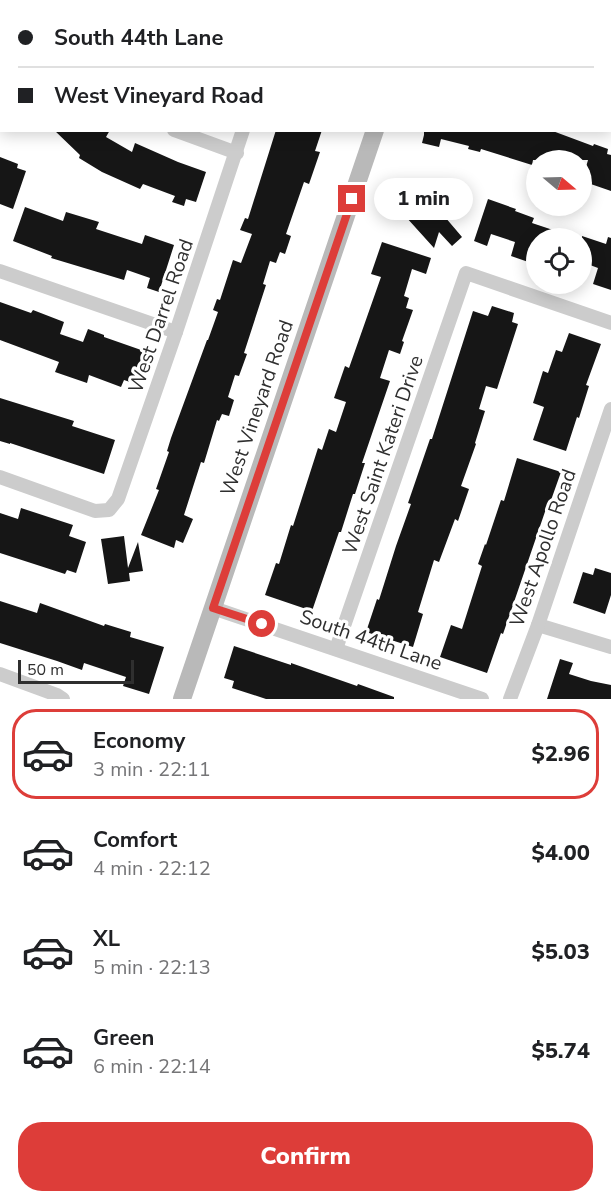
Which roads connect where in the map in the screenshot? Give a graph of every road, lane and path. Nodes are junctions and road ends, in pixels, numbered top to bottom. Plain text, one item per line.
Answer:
1 (179, 132) edge
2 (242, 132) edge
3 (374, 132) edge
4 (237, 153) junction
5 (0, 271) edge
6 (611, 322) edge
7 (176, 332) junction
8 (611, 409) edge
9 (0, 477) edge
10 (213, 608) junction
11 (538, 625) junction
12 (611, 647) edge
13 (336, 649) junction
14 (1, 678) edge
15 (63, 699) edge
16 (182, 699) edge
17 (482, 699) edge
18 (510, 699) edge

1 - 4 street
2 - 4 street, West Darrel Road
3 - 10 street, West Vineyard Road
4 - 7 street, West Darrel Road
5 - 7 street
6 - 13 street, West Saint Kateri Drive
7 - 9 street, West Darrel Road
8 - 11 street, West Apollo Road
10 - 13 street, South 44th Lane
10 - 16 street, West Vineyard Road
11 - 12 street
11 - 18 street, West Apollo Road
13 - 17 street, South 44th Lane
14 - 15 street

